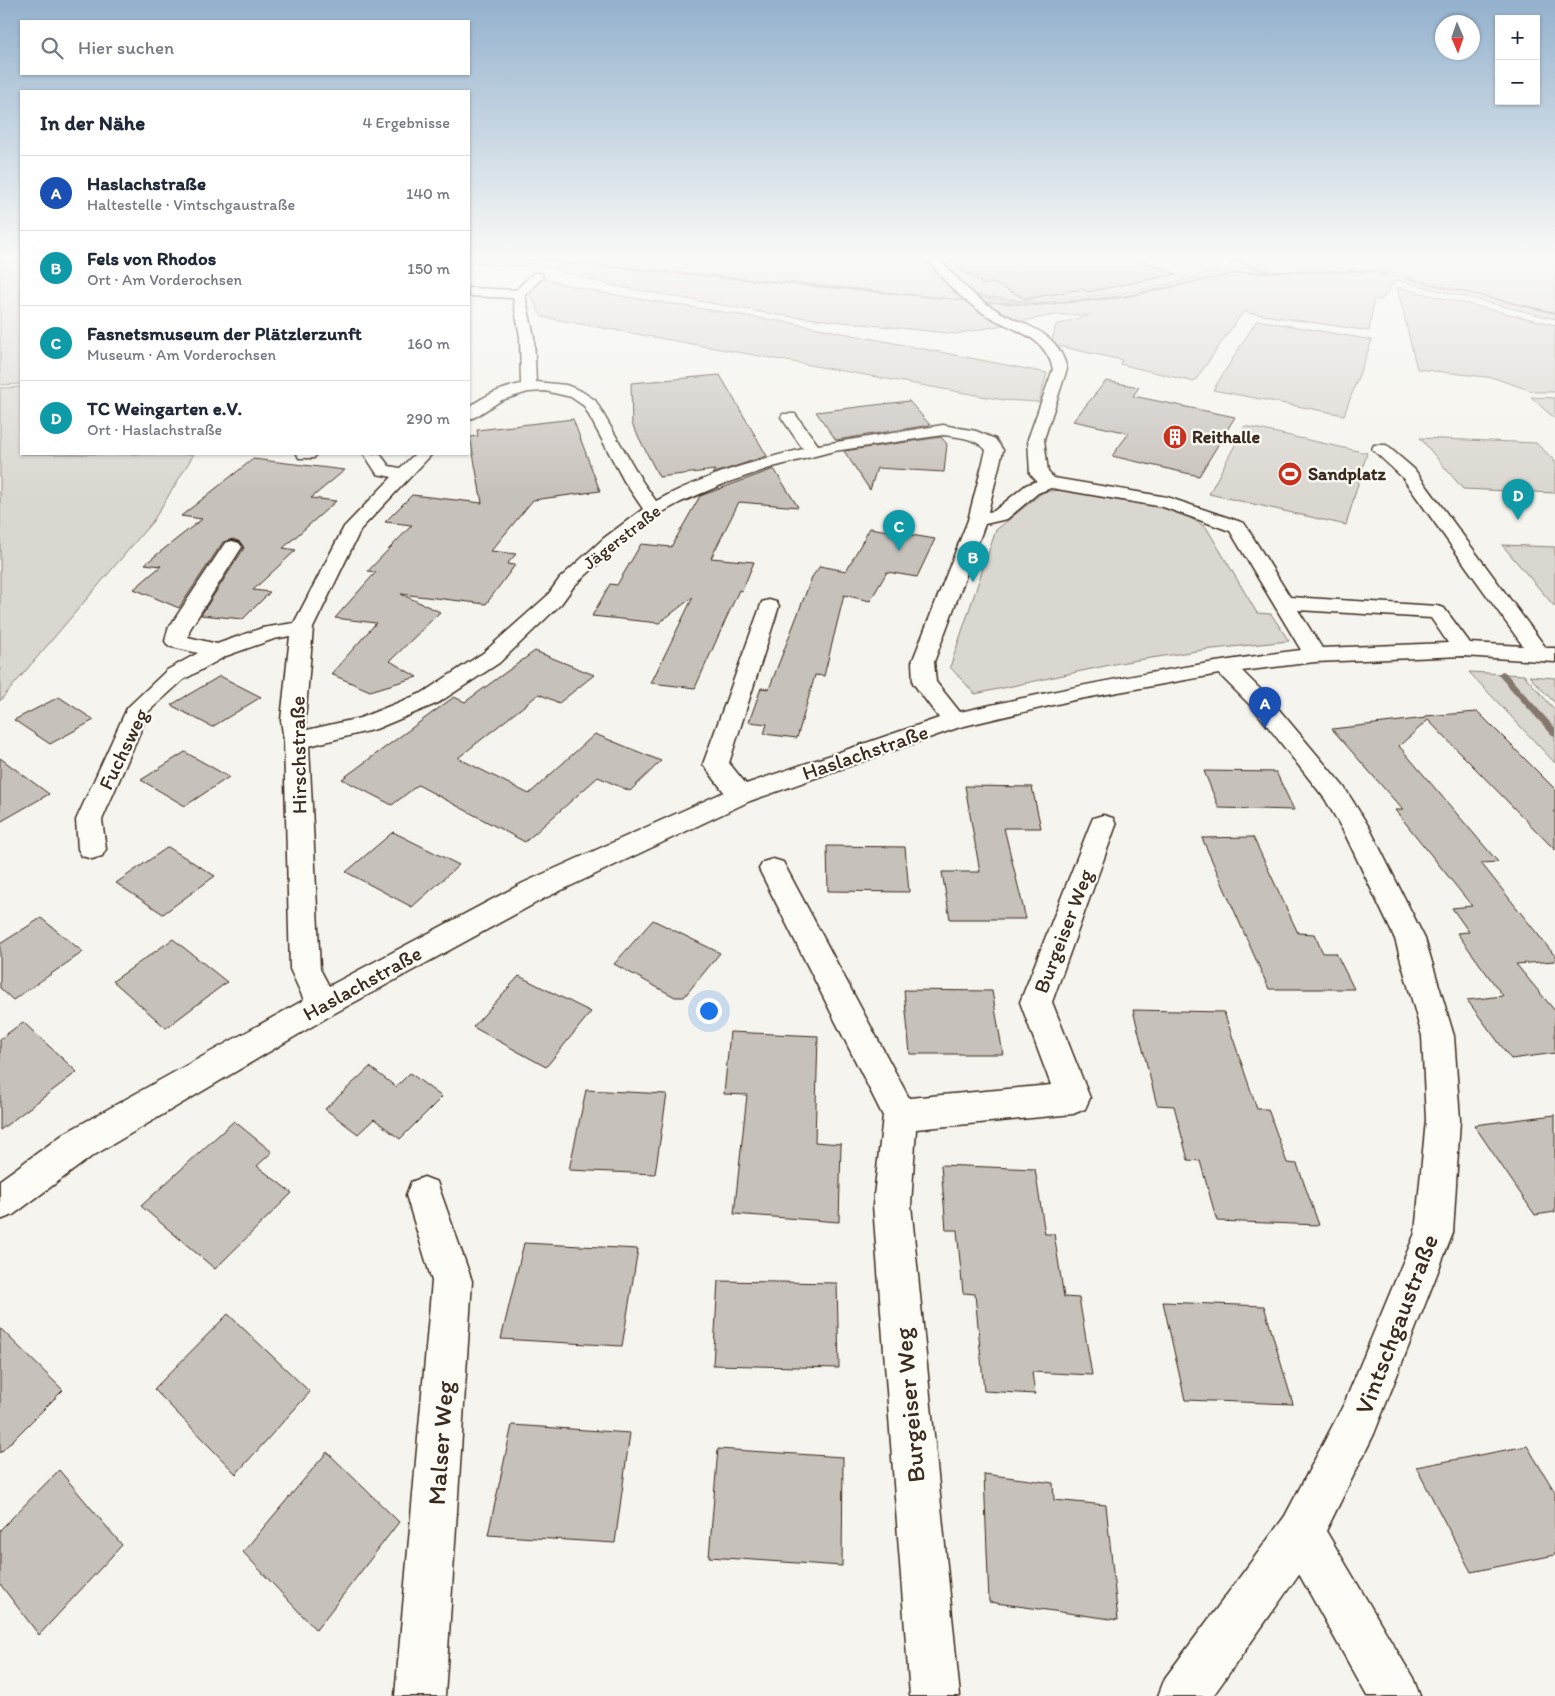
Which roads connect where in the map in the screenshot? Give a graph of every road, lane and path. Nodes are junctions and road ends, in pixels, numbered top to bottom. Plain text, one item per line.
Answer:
1 (527, 335) edge
2 (1039, 335) edge
3 (529, 387) junction
4 (470, 413) edge
5 (789, 417) dead end
6 (1380, 449) dead end
7 (816, 451) junction
8 (373, 455) edge
9 (423, 455) edge
10 (404, 474) junction
11 (1049, 482) junction
12 (653, 510) junction
13 (977, 520) junction
14 (232, 547) dead end
15 (1282, 603) junction
16 (769, 606) dead end
17 (302, 628) junction
18 (1462, 649) junction
19 (218, 651) junction
20 (1547, 654) edge
21 (1315, 655) junction
22 (1224, 666) junction
23 (954, 721) junction
24 (296, 741) junction
25 (741, 795) junction
26 (1103, 826) dead end
27 (92, 849) dead end
28 (773, 869) dead end
29 (322, 1005) junction
30 (900, 1115) junction
31 (424, 1195) dead end
32 (0, 1202) edge
33 (1301, 1532) junction
34 (420, 1696) edge
35 (935, 1696) edge
36 (1183, 1696) edge
37 (1395, 1696) edge

1 - 3 street
2 - 11 street
3 - 4 street
3 - 12 street
5 - 7 street
6 - 20 street
7 - 12 street, Jägerstraße
7 - 13 street, Jägerstraße
8 - 10 street
9 - 10 street, Hirschstraße
10 - 17 street, Hirschstraße
11 - 13 street
11 - 15 street
12 - 24 street, Jägerstraße
13 - 23 street
14 - 19 street
15 - 18 street
15 - 21 street
16 - 25 street
17 - 19 street, Fuchsweg
17 - 24 street, Hirschstraße
18 - 20 street, Haslachstraße
18 - 21 street, Haslachstraße
19 - 27 street, Fuchsweg
21 - 22 street, Haslachstraße
22 - 23 street, Haslachstraße
22 - 33 street, Vintschgaustraße
23 - 25 street, Haslachstraße
24 - 29 street, Hirschstraße
25 - 29 street, Haslachstraße
26 - 30 street, Burgeiser Weg
28 - 30 street
29 - 32 street, Haslachstraße
30 - 35 street, Burgeiser Weg
31 - 34 street, Malser Weg
33 - 36 street, Vintschgaustraße
33 - 37 street

